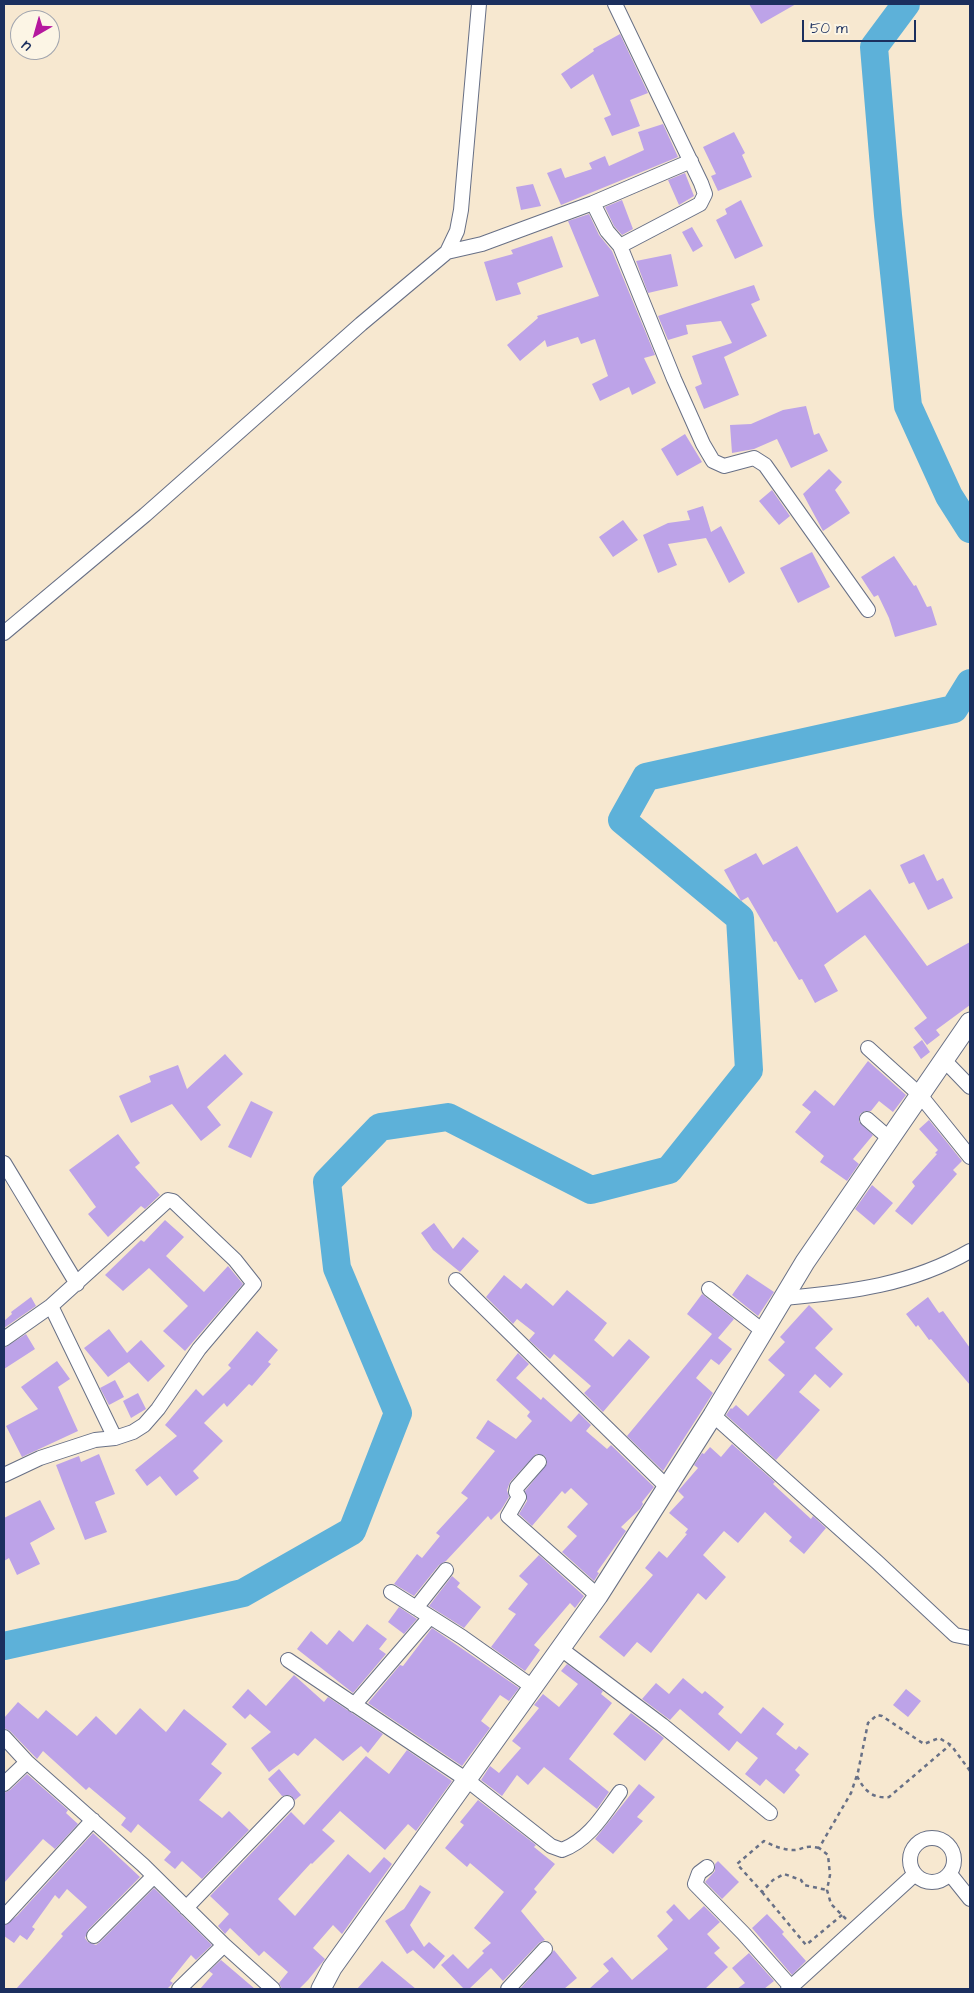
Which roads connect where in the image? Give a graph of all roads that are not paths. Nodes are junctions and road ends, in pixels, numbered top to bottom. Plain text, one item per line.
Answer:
1 (479, 4) edge
2 (615, 4) edge
3 (691, 161) junction
4 (593, 203) junction
5 (620, 246) junction
6 (447, 252) junction
7 (868, 610) dead end
8 (4, 633) edge
9 (970, 1022) edge
10 (868, 1048) dead end
11 (944, 1060) junction
12 (970, 1087) edge
13 (920, 1095) junction
14 (867, 1119) dead end
15 (890, 1139) junction
16 (970, 1157) edge
17 (4, 1163) edge
18 (970, 1251) edge
19 (456, 1280) dead end
20 (77, 1284) junction
21 (709, 1289) dead end
22 (784, 1298) junction
23 (51, 1306) junction
24 (764, 1331) junction
25 (4, 1338) edge
26 (712, 1415) junction
27 (115, 1438) junction
28 (539, 1462) dead end
29 (4, 1475) edge
30 (667, 1487) junction
31 (446, 1570) dead end
32 (391, 1592) dead end
33 (598, 1596) junction
34 (416, 1608) junction
35 (430, 1617) junction
36 (970, 1638) edge
37 (561, 1648) junction
38 (288, 1660) dead end
39 (534, 1688) junction
40 (354, 1705) junction
41 (4, 1737) edge
42 (27, 1762) junction
43 (467, 1780) junction
44 (4, 1784) edge
45 (620, 1792) dead end
46 (287, 1803) dead end
47 (770, 1813) dead end
48 (93, 1820) junction
49 (707, 1866) dead end
50 (915, 1874) junction
51 (950, 1874) junction
52 (154, 1876) junction
53 (970, 1899) edge
54 (186, 1908) junction
55 (4, 1917) edge
56 (94, 1936) dead end
57 (224, 1945) junction
58 (545, 1949) dead end
59 (789, 1988) edge
60 (179, 1989) edge
61 (273, 1989) edge
62 (321, 1989) edge
63 (508, 1989) edge

1 - 6 street
2 - 3 street
3 - 4 street
3 - 5 street
4 - 5 street
4 - 6 street
5 - 7 street
6 - 8 street
9 - 11 street
10 - 13 street
11 - 12 street
11 - 13 street
13 - 15 street
13 - 16 street
14 - 15 street
15 - 22 street
17 - 20 street
18 - 22 street
19 - 30 street
20 - 23 street
20 - 27 street
21 - 24 street
22 - 24 street
23 - 25 street
23 - 27 street
24 - 26 street
26 - 30 street
26 - 36 street
27 - 29 street
28 - 33 street
30 - 33 street
31 - 34 street
32 - 34 street
33 - 37 street
34 - 35 street
35 - 39 street
35 - 40 street
37 - 39 street
37 - 47 street
38 - 40 street
39 - 43 street
40 - 43 street
41 - 42 street
42 - 44 street
42 - 48 street
43 - 45 street
43 - 62 street
46 - 54 street
48 - 52 street
48 - 55 street
49 - 59 street
50 - 51 street
50 - 51 street
50 - 59 street
51 - 53 street
52 - 54 street
52 - 56 street
54 - 57 street
57 - 60 street
57 - 61 street
58 - 63 street

